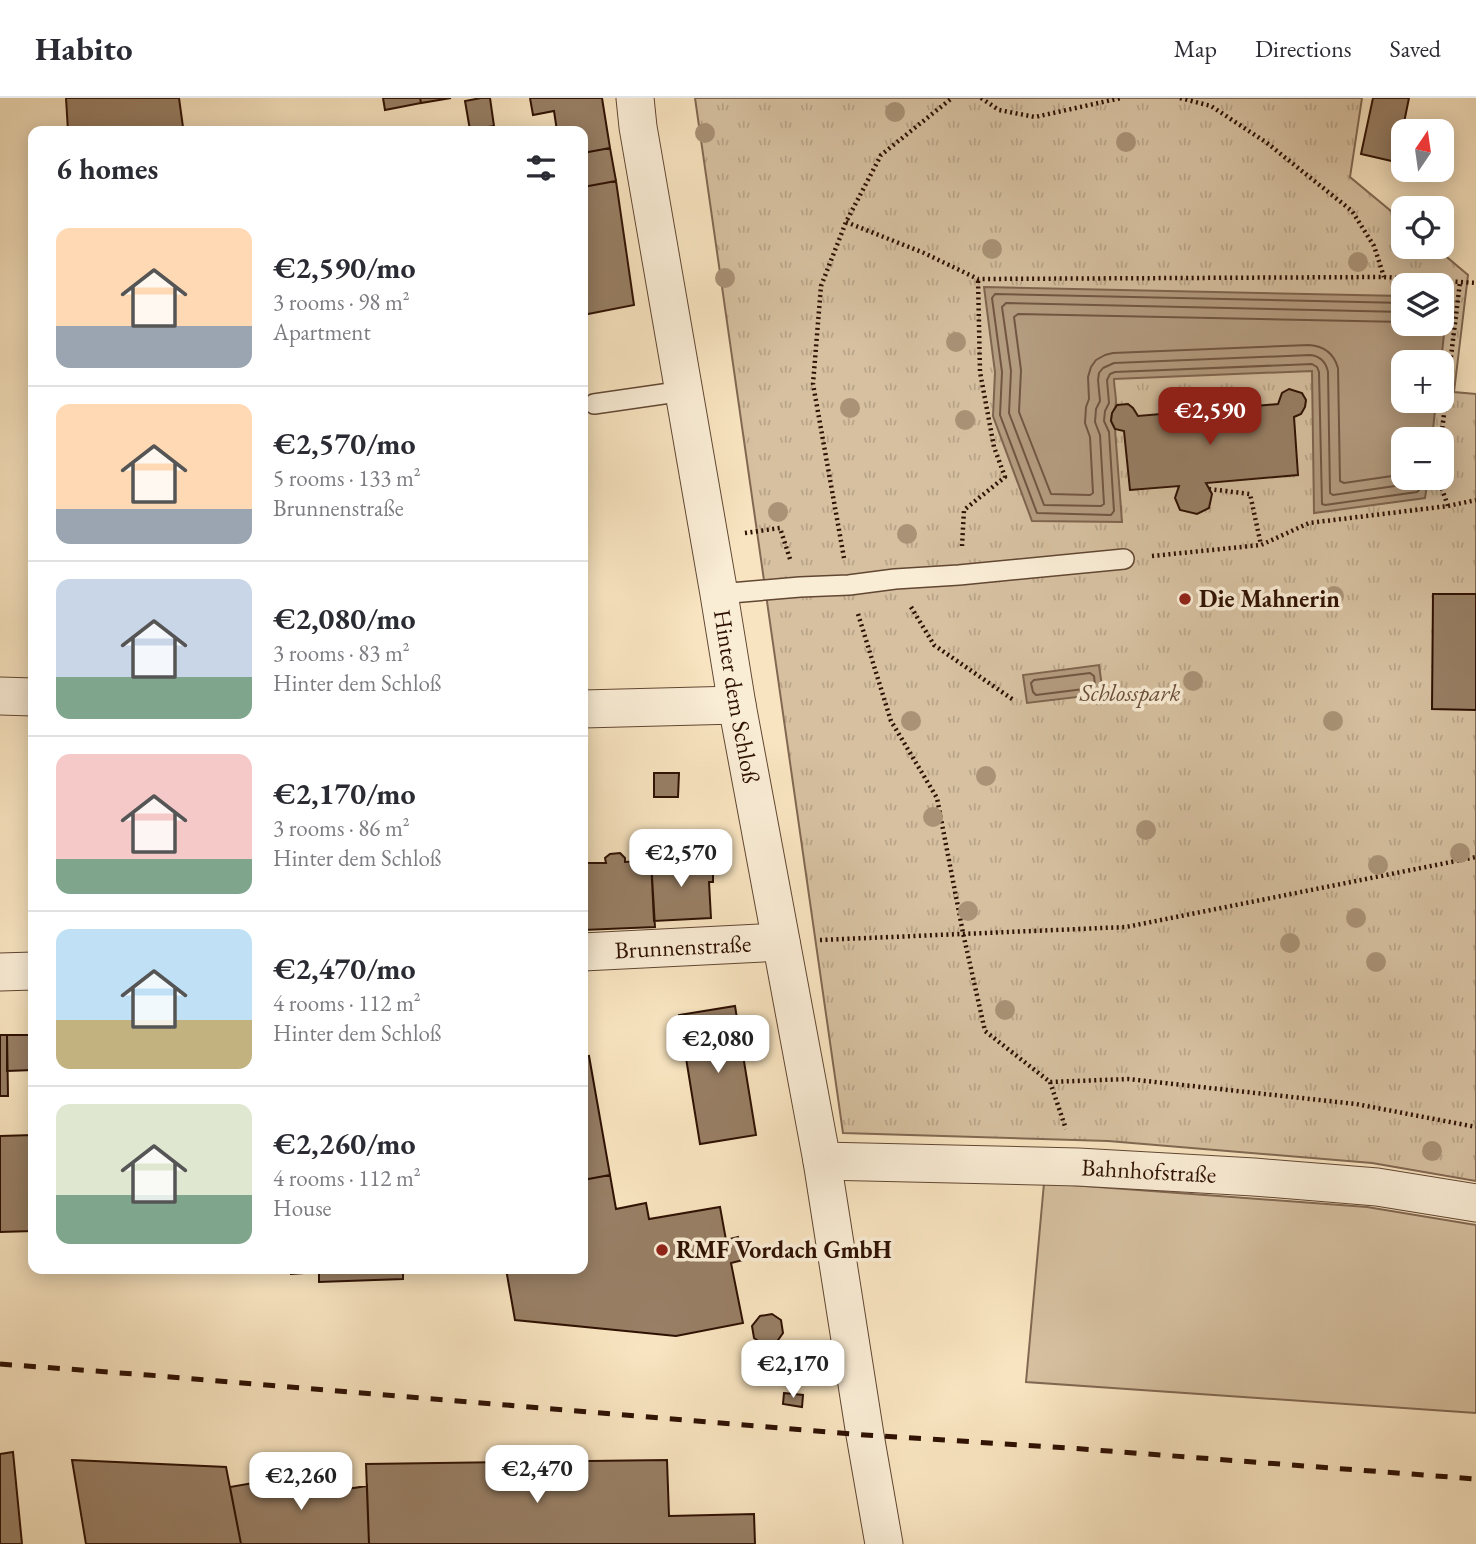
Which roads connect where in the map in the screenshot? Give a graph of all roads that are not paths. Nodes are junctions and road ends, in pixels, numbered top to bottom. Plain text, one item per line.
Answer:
1 (635, 98) edge
2 (684, 391) junction
3 (594, 404) dead end
4 (1124, 559) road end
5 (719, 594) junction
6 (0, 696) edge
7 (28, 697) edge
8 (737, 705) junction
9 (588, 709) edge
10 (781, 942) junction
11 (588, 953) edge
12 (28, 971) edge
13 (0, 972) edge
14 (822, 1161) junction
15 (1476, 1203) edge
16 (884, 1544) edge

1 - 2 street, Hinter dem Schloß
2 - 3 lane
2 - 5 street, Hinter dem Schloß
4 - 5 lane
5 - 8 street, Hinter dem Schloß
6 - 7 street
8 - 9 street
8 - 10 street, Hinter dem Schloß
10 - 11 street, Brunnenstraße
10 - 14 street, Hinter dem Schloß
12 - 13 street
14 - 15 street, Bahnhofstraße
14 - 16 street, Hinter dem Schloß

